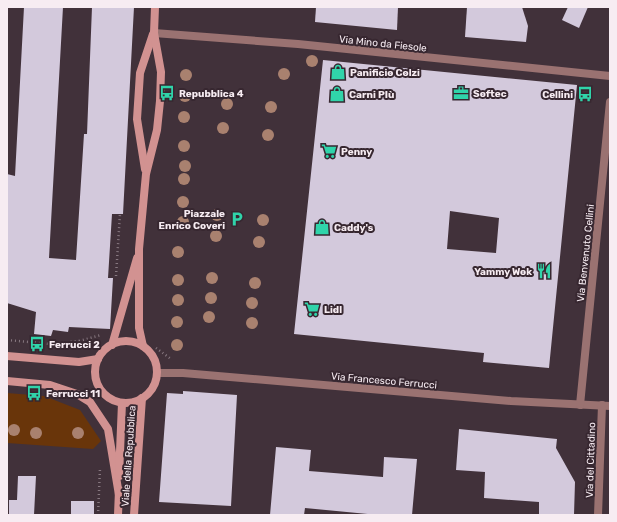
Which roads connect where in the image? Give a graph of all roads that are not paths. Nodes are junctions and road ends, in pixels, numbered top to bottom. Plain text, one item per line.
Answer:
1 (155, 7) edge
2 (154, 33) junction
3 (610, 76) edge
4 (610, 102) edge
5 (146, 174) junction
6 (139, 249) junction
7 (112, 345) junction
8 (143, 346) junction
9 (7, 356) edge
10 (98, 359) junction
11 (157, 373) junction
12 (7, 380) edge
13 (142, 398) junction
14 (122, 403) junction
15 (580, 405) junction
16 (606, 406) edge
17 (119, 495) junction
18 (118, 515) edge
19 (134, 515) edge
20 (598, 515) edge

1 - 2 main road
2 - 3 street, Via Mino da Fiesole
2 - 5 main road
2 - 5 main road
4 - 15 street, Via Benvenuto Cellini
5 - 6 main road
6 - 7 main road
6 - 8 main road
7 - 8 main road
7 - 10 main road
8 - 11 main road
9 - 10 main road
10 - 14 main road, Viale della Repubblica
11 - 13 main road, Viale della Repubblica
11 - 15 street, Via Francesco Ferrucci
12 - 17 main road
13 - 14 main road, Viale della Repubblica
13 - 19 main road, Viale della Repubblica
14 - 17 main road
15 - 16 street, Via Francesco Ferrucci
16 - 20 street, Via del Cittadino
17 - 18 main road, Viale della Repubblica

